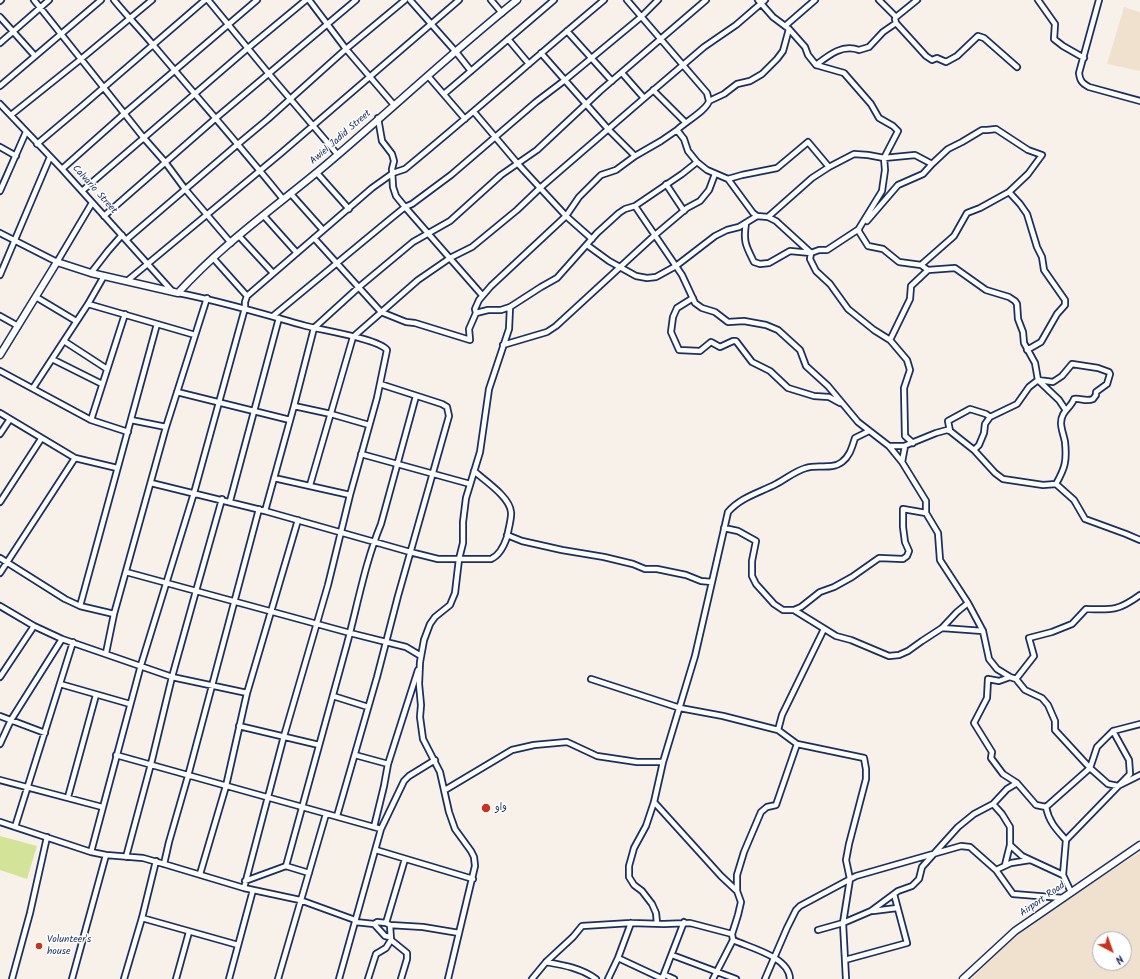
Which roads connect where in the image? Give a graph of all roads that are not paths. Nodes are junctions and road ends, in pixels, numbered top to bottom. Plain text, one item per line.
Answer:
1 (34, 0) edge
2 (49, 0) edge
3 (101, 0) edge
4 (114, 0) edge
5 (152, 0) edge
6 (205, 0) edge
7 (208, 0) edge
8 (257, 0) edge
9 (308, 0) edge
10 (356, 0) edge
11 (405, 0) edge
12 (410, 0) edge
13 (459, 0) edge
14 (491, 0) edge
15 (518, 0) edge
16 (554, 0) edge
17 (604, 0) edge
18 (628, 0) edge
19 (658, 0) edge
20 (706, 0) edge
21 (815, 0) edge
22 (879, 0) edge
23 (917, 0) edge
24 (1038, 0) edge
25 (1099, 0) edge
26 (762, 1) edge
27 (40, 7) junction
28 (502, 13) junction
29 (0, 17) edge
30 (641, 17) junction
31 (896, 17) junction
32 (129, 19) junction
33 (229, 23) junction
34 (896, 23) junction
35 (328, 24) junction
36 (431, 24) junction
37 (787, 27) junction
38 (567, 31) junction
39 (13, 32) junction
40 (61, 33) junction
41 (508, 39) junction
42 (660, 39) junction
43 (0, 43) edge
44 (153, 45) junction
45 (248, 48) junction
46 (346, 48) junction
47 (456, 52) junction
48 (541, 53) junction
49 (35, 56) junction
50 (591, 57) junction
51 (1084, 58) junction
52 (81, 59) junction
53 (529, 64) junction
54 (683, 65) junction
55 (816, 65) junction
56 (1017, 67) dead end
57 (174, 71) junction
58 (471, 71) junction
59 (269, 74) junction
60 (622, 74) junction
61 (428, 76) junction
62 (370, 77) junction
63 (565, 80) junction
64 (612, 81) junction
65 (0, 86) edge
66 (104, 87) junction
67 (653, 90) junction
68 (195, 94) junction
69 (444, 94) junction
70 (644, 98) junction
71 (290, 100) junction
72 (709, 101) junction
73 (1140, 101) edge
74 (0, 104) edge
75 (587, 104) junction
76 (394, 105) junction
77 (474, 112) junction
78 (125, 113) junction
79 (11, 115) junction
80 (216, 118) junction
81 (378, 118) junction
82 (465, 119) junction
83 (685, 122) junction
84 (314, 126) junction
85 (608, 129) junction
86 (677, 130) junction
87 (26, 132) junction
88 (144, 137) junction
89 (495, 137) junction
90 (37, 144) junction
91 (238, 144) junction
92 (0, 147) edge
93 (338, 155) junction
94 (16, 156) junction
95 (635, 156) junction
96 (50, 157) junction
97 (884, 158) junction
98 (165, 162) junction
99 (697, 162) junction
100 (518, 164) junction
101 (932, 164) junction
102 (829, 167) junction
103 (62, 169) junction
104 (260, 170) junction
105 (316, 173) junction
106 (393, 173) junction
107 (715, 174) junction
108 (728, 179) junction
109 (666, 184) junction
110 (540, 188) junction
111 (185, 189) junction
112 (82, 191) junction
113 (0, 192) edge
114 (1009, 192) junction
115 (291, 194) junction
116 (283, 199) junction
117 (92, 203) junction
118 (634, 206) junction
119 (405, 207) junction
120 (349, 209) junction
121 (684, 211) junction
122 (207, 215) junction
123 (104, 216) junction
124 (264, 216) junction
125 (566, 216) junction
126 (757, 216) junction
127 (768, 216) junction
128 (746, 223) junction
129 (323, 230) junction
130 (858, 230) junction
131 (0, 233) edge
132 (428, 233) junction
133 (122, 235) junction
134 (655, 235) junction
135 (239, 236) junction
136 (314, 238) junction
137 (592, 239) junction
138 (126, 240) junction
139 (14, 241) junction
140 (230, 243) junction
141 (587, 245) junction
142 (297, 253) junction
143 (811, 253) junction
144 (450, 258) junction
145 (214, 259) junction
146 (57, 262) junction
147 (148, 264) junction
148 (338, 264) junction
149 (921, 265) junction
150 (676, 266) junction
151 (619, 267) junction
152 (928, 270) junction
153 (91, 273) junction
154 (273, 273) junction
155 (0, 275) edge
156 (104, 276) junction
157 (127, 281) junction
158 (359, 287) junction
159 (175, 292) junction
160 (482, 295) junction
161 (247, 296) junction
162 (36, 297) junction
163 (206, 298) junction
164 (693, 298) junction
165 (88, 304) junction
166 (510, 307) junction
167 (245, 308) junction
168 (381, 312) junction
169 (476, 313) junction
170 (125, 314) junction
171 (0, 316) edge
172 (273, 316) junction
173 (278, 318) junction
174 (76, 321) junction
175 (157, 324) junction
176 (18, 326) junction
177 (314, 328) junction
178 (195, 335) junction
179 (353, 337) junction
180 (890, 340) junction
181 (64, 341) junction
182 (504, 345) junction
183 (1026, 350) junction
184 (0, 355) edge
185 (52, 359) junction
186 (107, 369) junction
187 (0, 371) edge
188 (1038, 380) junction
189 (102, 384) junction
190 (380, 384) junction
191 (33, 388) junction
192 (177, 392) junction
193 (416, 396) junction
194 (219, 402) junction
195 (294, 406) junction
196 (845, 406) junction
197 (1065, 410) junction
198 (254, 411) junction
199 (0, 413) edge
200 (330, 414) junction
201 (990, 417) junction
202 (10, 419) junction
203 (92, 420) junction
204 (131, 420) junction
205 (290, 420) junction
206 (369, 425) junction
207 (166, 427) junction
208 (869, 431) junction
209 (950, 431) junction
210 (128, 432) junction
211 (0, 434) edge
212 (41, 439) junction
213 (913, 443) junction
214 (890, 446) junction
215 (905, 446) junction
216 (974, 450) junction
217 (361, 454) junction
218 (75, 458) junction
219 (902, 462) junction
220 (397, 464) junction
221 (117, 468) junction
222 (474, 471) junction
223 (433, 474) junction
224 (274, 478) junction
225 (151, 482) junction
226 (470, 484) junction
227 (1056, 484) junction
228 (310, 486) junction
229 (194, 493) junction
230 (350, 495) junction
231 (222, 499) junction
232 (230, 501) junction
233 (0, 502) edge
234 (259, 509) junction
235 (265, 511) junction
236 (926, 513) junction
237 (298, 520) junction
238 (724, 528) junction
239 (341, 532) junction
240 (507, 535) junction
241 (1140, 540) edge
242 (374, 541) junction
243 (410, 552) junction
244 (0, 558) edge
245 (458, 559) junction
246 (7, 563) junction
247 (126, 572) junction
248 (0, 573) edge
249 (712, 582) junction
250 (166, 583) junction
251 (196, 591) junction
252 (1140, 595) edge
253 (234, 601) junction
254 (968, 603) junction
255 (0, 606) edge
256 (80, 606) junction
257 (794, 610) junction
258 (272, 611) junction
259 (114, 614) junction
260 (317, 624) junction
261 (34, 626) junction
262 (942, 628) junction
263 (824, 629) junction
264 (983, 632) junction
265 (350, 633) junction
266 (62, 639) junction
267 (73, 642) junction
268 (386, 643) junction
269 (106, 653) junction
270 (421, 656) junction
271 (420, 662) junction
272 (140, 665) junction
273 (0, 677) edge
274 (172, 677) junction
275 (1010, 677) junction
276 (591, 679) dead end
277 (1016, 679) junction
278 (60, 684) junction
279 (212, 685) junction
280 (247, 693) junction
281 (96, 695) junction
282 (333, 696) junction
283 (130, 704) junction
284 (368, 707) junction
285 (680, 708) junction
286 (0, 716) edge
287 (11, 720) junction
288 (1140, 724) edge
289 (239, 726) junction
290 (778, 730) junction
291 (1113, 731) junction
292 (45, 733) junction
293 (284, 736) junction
294 (0, 744) edge
295 (797, 744) junction
296 (319, 745) junction
297 (116, 755) junction
298 (355, 755) junction
299 (435, 760) junction
300 (663, 762) junction
301 (151, 764) junction
302 (388, 764) junction
303 (1090, 768) junction
304 (1140, 775) edge
305 (188, 776) junction
306 (0, 780) edge
307 (1018, 783) junction
308 (226, 786) junction
309 (1118, 786) junction
310 (27, 788) junction
311 (445, 790) junction
312 (68, 797) junction
313 (267, 797) junction
314 (654, 802) junction
315 (992, 804) junction
316 (102, 807) junction
317 (302, 807) junction
318 (1046, 807) junction
319 (326, 814) junction
320 (337, 816) junction
321 (0, 822) edge
322 (15, 827) junction
323 (374, 827) junction
324 (381, 829) junction
325 (47, 837) junction
326 (1066, 840) junction
327 (1010, 845) junction
328 (1140, 845) edge
329 (376, 850) junction
330 (91, 852) junction
331 (933, 855) junction
332 (106, 856) junction
333 (126, 856) junction
334 (405, 859) junction
335 (1031, 860) junction
336 (156, 862) junction
337 (164, 864) junction
338 (1005, 865) junction
339 (286, 866) junction
340 (996, 870) junction
341 (310, 873) junction
342 (200, 874) junction
343 (1063, 875) junction
344 (473, 878) junction
345 (850, 879) junction
346 (245, 881) junction
347 (244, 888) junction
348 (253, 890) junction
349 (737, 891) junction
350 (1071, 892) junction
351 (894, 894) junction
352 (1063, 898) junction
353 (300, 900) junction
354 (897, 908) junction
355 (871, 911) junction
356 (142, 918) junction
357 (355, 921) junction
358 (684, 922) junction
359 (631, 923) junction
360 (657, 923) junction
361 (843, 923) junction
362 (374, 924) junction
363 (388, 924) junction
364 (818, 930) dead end
365 (189, 932) junction
366 (459, 933) junction
367 (732, 934) junction
368 (391, 938) junction
369 (733, 940) junction
370 (238, 945) junction
371 (672, 955) junction
372 (774, 957) junction
373 (618, 958) junction
374 (845, 960) junction
375 (546, 962) junction
376 (717, 972) junction
377 (663, 978) edge
378 (12, 979) edge
379 (72, 979) edge
380 (124, 979) edge
381 (176, 979) edge
382 (229, 979) edge
383 (278, 979) edge
384 (339, 979) edge
385 (368, 979) edge
386 (401, 979) edge
387 (448, 979) edge
388 (532, 979) edge
389 (596, 979) edge
390 (608, 979) edge
391 (674, 979) edge
392 (714, 979) edge
393 (736, 979) edge
394 (764, 979) edge
395 (790, 979) edge
396 (846, 979) edge
397 (964, 979) edge

1 - 27 street
2 - 27 street
3 - 40 street
4 - 32 street
5 - 32 street
6 - 44 street
7 - 33 street
8 - 33 street
9 - 35 street
9 - 45 street
10 - 35 street
11 - 46 street
12 - 36 street
13 - 36 street
14 - 28 street
15 - 28 street, Awiel Jadid Street
16 - 41 street
17 - 38 street
18 - 30 street
19 - 30 street
20 - 42 street
21 - 37 street
22 - 31 street
23 - 31 street
24 - 51 street
25 - 51 street
26 - 37 street
26 - 54 street
27 - 39 street
27 - 40 street
28 - 47 street, Awiel Jadid Street
29 - 39 street
30 - 42 street
30 - 50 street
31 - 34 street
32 - 44 street
32 - 52 street
33 - 45 street
33 - 57 street
34 - 55 street
34 - 56 street
35 - 46 street
35 - 59 street
36 - 47 street
36 - 62 street
37 - 55 street
37 - 72 street
38 - 48 street
38 - 50 street
39 - 43 street
39 - 49 street
40 - 49 street
40 - 52 street
41 - 53 street
41 - 58 street
42 - 54 street
42 - 60 street
44 - 57 street
44 - 66 street
45 - 59 street
45 - 68 street
46 - 62 street
46 - 71 street
47 - 58 street
47 - 61 street, Awiel Jadid Street
48 - 53 street
48 - 63 street
49 - 65 street
50 - 63 street
50 - 64 street
51 - 73 street
52 - 66 street
52 - 79 street
53 - 77 street
54 - 67 street
54 - 72 street
55 - 97 street
57 - 68 street
57 - 78 street
58 - 69 street
59 - 71 street
59 - 80 street
60 - 64 street
60 - 70 street
61 - 69 street
61 - 76 street, Awiel Jadid Street
62 - 76 street
62 - 84 street
63 - 75 street
63 - 89 street
64 - 75 street
66 - 78 street
66 - 90 street
67 - 70 street
67 - 83 street
68 - 80 street
68 - 88 street
69 - 82 street
70 - 85 street
71 - 84 street
71 - 91 street
72 - 83 street
74 - 79 street, Calvario Street
75 - 85 street
75 - 100 street
76 - 81 street, Awiel Jadid Street
77 - 82 street
77 - 89 street
78 - 88 street
78 - 103 street
79 - 87 street, Calvario Street
80 - 91 street
80 - 98 street
81 - 93 street, Awiel Jadid Street
81 - 106 street
82 - 106 street
83 - 86 street
84 - 93 street
84 - 104 street
85 - 95 street
85 - 110 street
86 - 95 street
86 - 99 street
87 - 90 street, Calvario Street
87 - 94 street
88 - 98 street
88 - 112 street
89 - 100 street
89 - 119 street
90 - 96 street, Calvario Street
91 - 104 street
91 - 111 street
92 - 94 street
93 - 105 street, Awiel Jadid Street
94 - 113 street
95 - 125 street
96 - 103 street, Calvario Street
96 - 139 street
97 - 101 street
97 - 102 street
97 - 130 street
98 - 111 street
98 - 123 street
99 - 107 street
99 - 109 street
100 - 110 street
100 - 132 street
101 - 114 street
101 - 130 street
102 - 108 street
102 - 127 street
103 - 112 street, Calvario Street
104 - 116 street
104 - 122 street
105 - 115 street, Awiel Jadid Street
105 - 120 street
106 - 119 street
106 - 120 street
107 - 108 street
107 - 121 street
108 - 126 street
109 - 118 street
109 - 121 street
110 - 125 street
110 - 144 street
111 - 122 street
111 - 138 street
112 - 117 street, Calvario Street
114 - 149 street
114 - 183 street
115 - 116 street, Awiel Jadid Street
115 - 129 street
116 - 124 street, Awiel Jadid Street
117 - 123 street, Calvario Street
117 - 146 street
118 - 134 street
118 - 137 street
119 - 132 street
119 - 148 street
120 - 129 street
121 - 134 street
122 - 140 street
122 - 147 street
123 - 133 street, Calvario Street
124 - 135 street, Awiel Jadid Street
124 - 142 street
125 - 137 street
125 - 160 street
126 - 127 street
126 - 128 street
127 - 143 street
128 - 143 street
128 - 150 street
129 - 136 street
130 - 143 street
130 - 149 street
131 - 139 street
132 - 144 street
132 - 158 street
133 - 138 street, Calvario Street
133 - 153 street
134 - 150 street
134 - 151 street
135 - 140 street, Awiel Jadid Street
135 - 154 street
136 - 142 street
136 - 148 street
137 - 141 street
138 - 147 street, Calvario Street
139 - 146 street
139 - 155 street
140 - 145 street, Awiel Jadid Street
141 - 151 street
141 - 166 street
142 - 154 street
143 - 180 street
144 - 160 street
144 - 168 street
145 - 159 street, Awiel Jadid Street
145 - 161 street
146 - 153 street
146 - 162 street
147 - 157 street
147 - 159 street, Calvario Street
148 - 158 street
148 - 172 street
149 - 152 street
150 - 151 street
150 - 164 street
151 - 182 street
152 - 180 street
152 - 183 street
153 - 156 street
154 - 161 street
156 - 157 street
156 - 165 street
157 - 159 street
158 - 168 street
158 - 177 street
159 - 163 street
160 - 169 street
161 - 167 street
162 - 174 street
162 - 176 street
163 - 167 street
163 - 178 street
164 - 196 street
164 - 196 street
165 - 170 street
165 - 174 street
166 - 169 street
166 - 182 street
167 - 172 street
167 - 194 street
168 - 169 street
168 - 179 street
170 - 175 street
170 - 186 street
171 - 176 street
172 - 173 street
173 - 177 street
173 - 198 street
174 - 181 street
175 - 178 street
175 - 204 street
176 - 184 street
177 - 179 street
177 - 195 street
178 - 192 street
179 - 190 street
179 - 200 street
180 - 213 street
181 - 185 street
181 - 186 street
182 - 222 street
183 - 188 street
185 - 189 street
185 - 191 street
186 - 189 street
187 - 191 street
188 - 197 street
188 - 197 street
188 - 201 street
189 - 203 street
190 - 193 street
190 - 206 street
191 - 203 street
192 - 194 street
192 - 207 street
193 - 220 street
193 - 223 street
194 - 198 street
194 - 229 street
195 - 200 street
195 - 205 street
196 - 208 street
197 - 227 street
198 - 205 street
198 - 232 street
199 - 202 street
200 - 206 street
200 - 228 street
201 - 209 street
201 - 216 street
202 - 211 street
202 - 212 street
203 - 210 street
204 - 207 street
204 - 210 street
205 - 224 street
206 - 217 street
207 - 225 street
208 - 214 street
208 - 238 street
209 - 213 street
209 - 216 street
210 - 221 street
212 - 218 street
212 - 233 street
213 - 215 street
214 - 215 street
214 - 219 street
215 - 219 street
216 - 227 street
217 - 220 street
217 - 230 street
218 - 221 street
218 - 246 street
219 - 236 street
220 - 223 street
220 - 242 street
221 - 256 street
222 - 226 street
222 - 240 street
223 - 226 street
223 - 243 street
224 - 228 street
224 - 235 street
225 - 229 street
225 - 247 street
226 - 245 street
227 - 241 street
228 - 230 street
229 - 231 street
229 - 250 street
230 - 239 street
231 - 232 street
231 - 251 street
232 - 234 street
234 - 235 street
234 - 253 street
235 - 237 street
236 - 254 street
236 - 257 street
237 - 239 street
237 - 258 street
238 - 249 street
238 - 257 street
239 - 242 street
239 - 260 street
240 - 245 street
240 - 249 street
242 - 243 street
242 - 265 street
243 - 245 street
243 - 268 street
244 - 246 street
245 - 270 street
246 - 248 street
246 - 256 street
247 - 250 street
247 - 259 street
249 - 285 street
250 - 251 street
250 - 272 street
251 - 253 street
251 - 274 street
252 - 277 street
253 - 258 street
253 - 279 street
254 - 262 street
254 - 264 street
255 - 261 street
256 - 259 street
257 - 263 street
258 - 260 street
258 - 280 street
259 - 269 street
260 - 265 street
260 - 293 street
261 - 266 street
261 - 273 street
262 - 263 street
262 - 264 street
263 - 290 street
264 - 275 street
265 - 268 street
265 - 282 street
266 - 267 street
266 - 287 street
267 - 269 street
267 - 278 street
268 - 270 street
268 - 284 street
269 - 272 street
270 - 271 street
271 - 299 street
271 - 302 street
272 - 274 street
272 - 283 street
274 - 279 street
274 - 301 street
275 - 277 street
275 - 307 street
276 - 285 street
277 - 303 street
278 - 281 street
278 - 292 street
279 - 280 street
279 - 305 street
280 - 289 street
281 - 283 street
281 - 312 street
282 - 284 street
282 - 296 street
283 - 297 street
284 - 298 street
285 - 290 street
285 - 300 street
286 - 287 street
287 - 292 street
287 - 294 street
288 - 291 street
289 - 293 street
289 - 308 street
290 - 295 street
291 - 303 street
291 - 309 street
292 - 310 street
293 - 296 street
293 - 313 street
295 - 345 street
295 - 349 street
296 - 317 street
297 - 301 street
297 - 316 street
298 - 302 street
298 - 320 street
299 - 311 street
299 - 324 street
300 - 311 street
300 - 314 street
301 - 305 street
301 - 333 street
302 - 323 street
303 - 309 street
303 - 318 street
304 - 309 street
305 - 308 street
305 - 337 street
306 - 310 street
307 - 315 street
307 - 318 street
308 - 313 street
308 - 342 street
309 - 326 street
310 - 312 street
310 - 322 street
311 - 344 street
312 - 316 street
313 - 317 street
313 - 346 street
314 - 349 street
314 - 360 street
315 - 327 street
315 - 331 street
316 - 330 street
317 - 319 street
317 - 339 street
318 - 326 street
319 - 320 street
319 - 341 street
320 - 323 street
321 - 322 street
322 - 325 street
323 - 324 street
324 - 329 street
325 - 330 street
325 - 378 street
326 - 343 street
327 - 335 street
327 - 338 street
328 - 350 street, Airport Road
329 - 334 street
329 - 357 street
330 - 332 street
331 - 340 street
331 - 345 street
331 - 351 street
332 - 333 street
332 - 379 street
333 - 336 street
334 - 344 street
334 - 363 street
335 - 338 street
335 - 343 street
336 - 337 street
336 - 356 street
337 - 342 street
338 - 340 street
339 - 341 street
339 - 346 street
340 - 352 street
341 - 353 street
342 - 347 street
343 - 350 street
344 - 366 street
345 - 361 street
345 - 372 street
346 - 347 street
347 - 348 street
348 - 353 street
348 - 370 street
349 - 367 street
350 - 352 street, Airport Road
351 - 354 street
351 - 355 street
352 - 397 street, Airport Road
353 - 357 street
353 - 383 street
354 - 355 street
354 - 374 street
355 - 361 street
356 - 365 street
356 - 380 street
357 - 362 street
357 - 384 street
358 - 360 street
358 - 367 street
358 - 371 street
359 - 360 street
359 - 373 street
359 - 375 street
361 - 364 street
361 - 374 street
362 - 363 street
362 - 368 street
363 - 366 street
363 - 368 street
365 - 370 street
365 - 381 street
366 - 387 street
367 - 369 street
368 - 385 street
368 - 386 street
369 - 372 street
369 - 376 street
370 - 382 street
371 - 376 street
371 - 377 street
372 - 394 street
372 - 395 street
373 - 377 street
373 - 390 street
374 - 396 street
375 - 388 street
375 - 389 street
376 - 392 street
376 - 393 street
377 - 391 street

